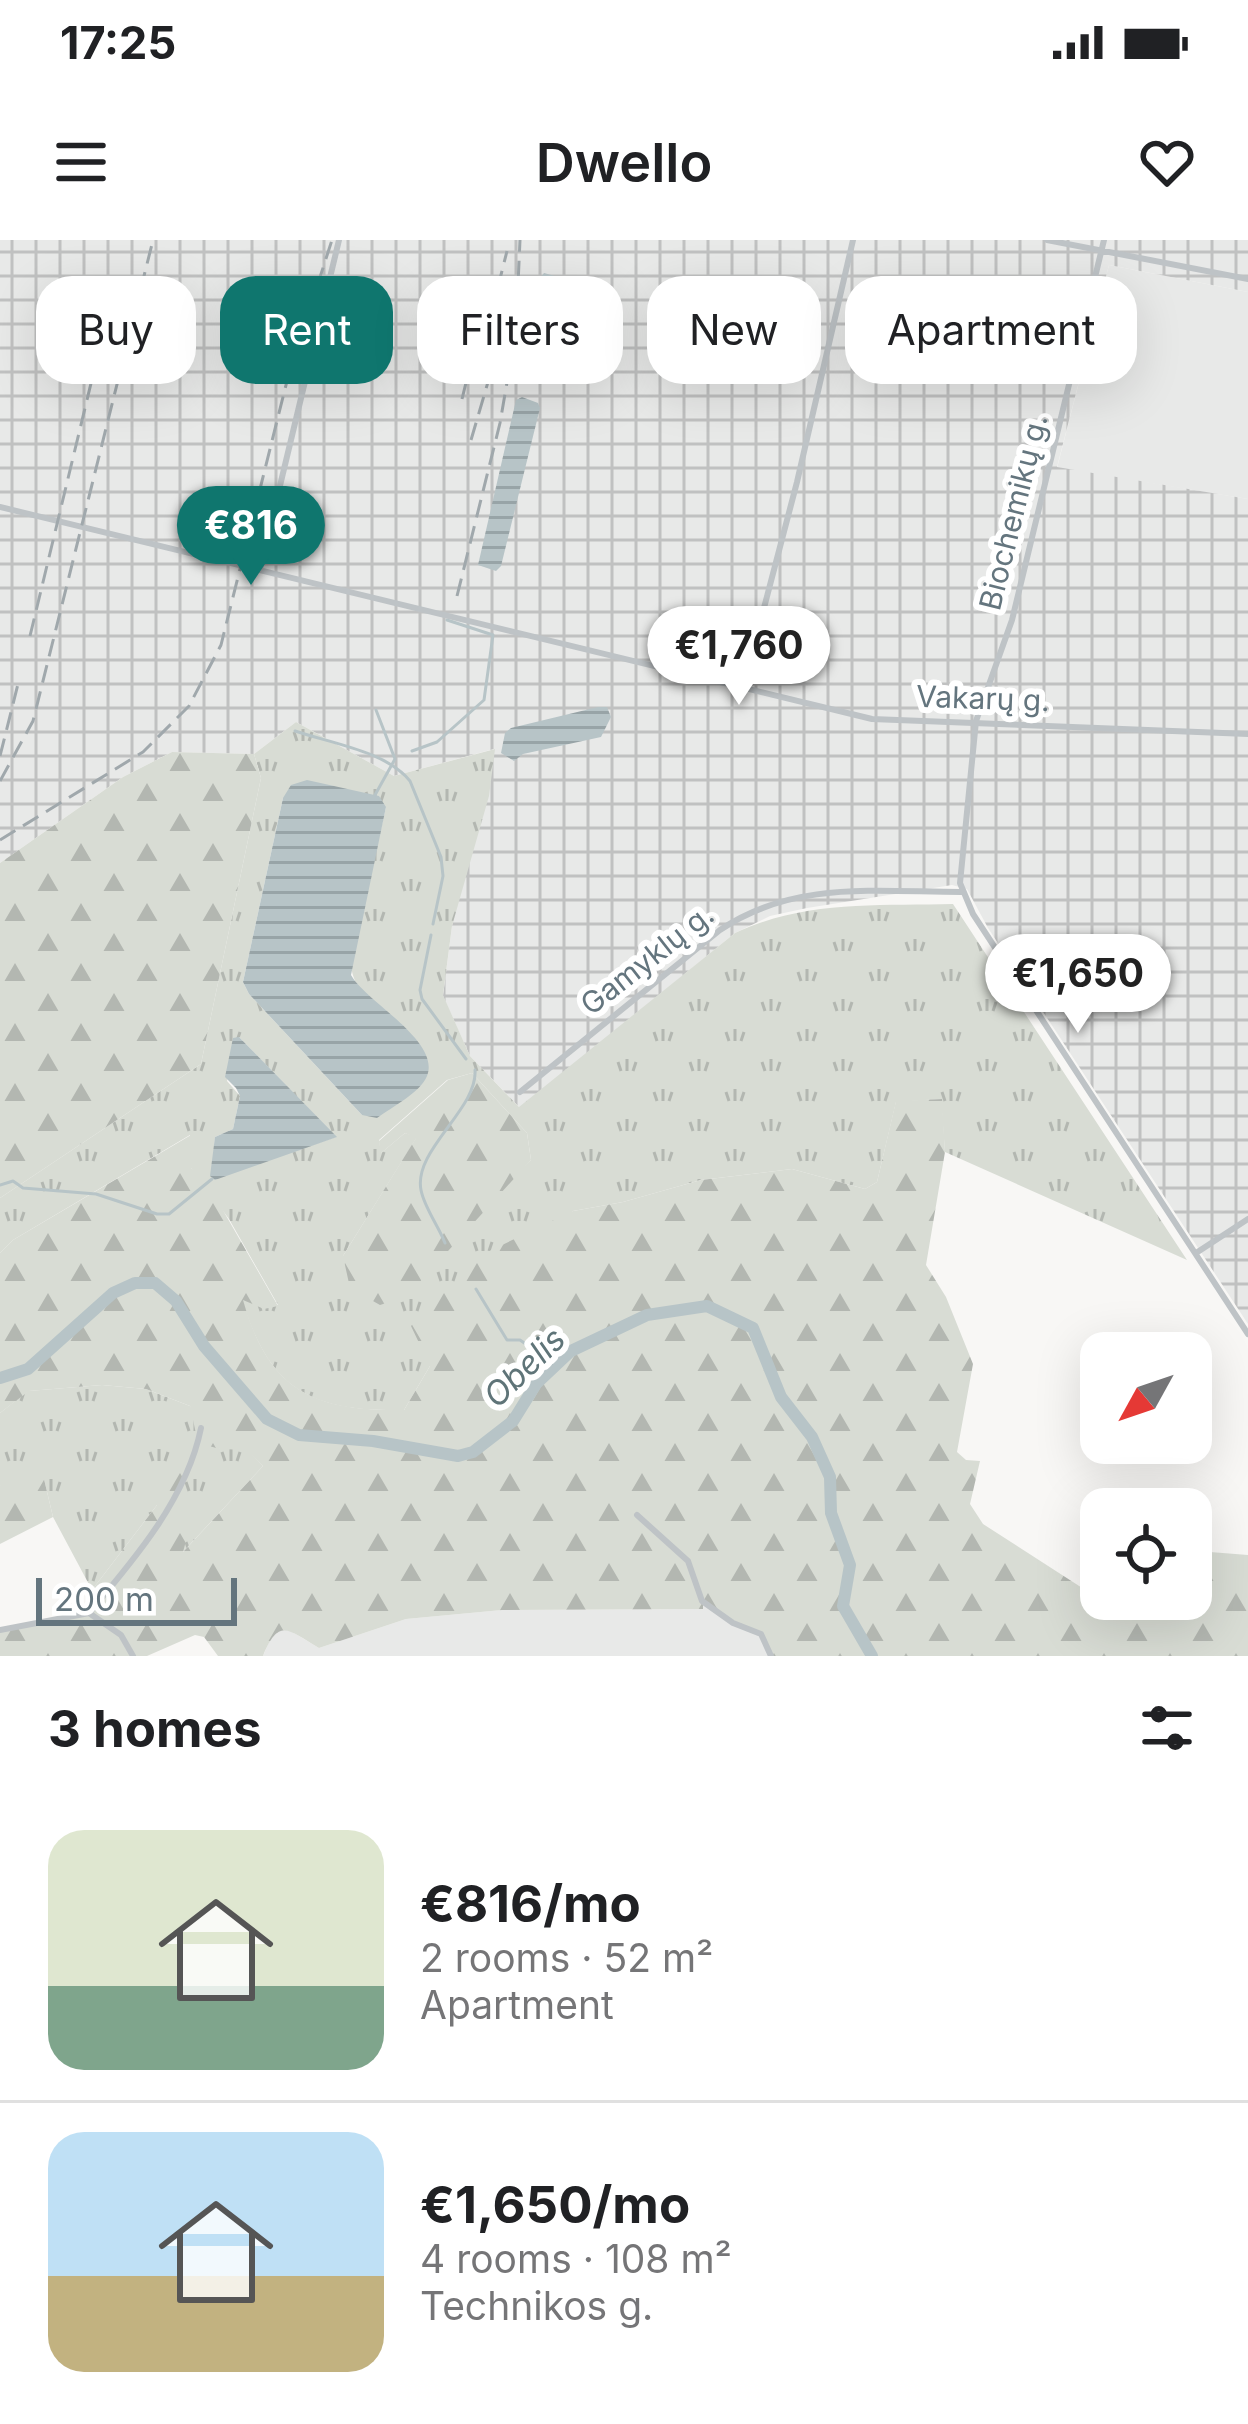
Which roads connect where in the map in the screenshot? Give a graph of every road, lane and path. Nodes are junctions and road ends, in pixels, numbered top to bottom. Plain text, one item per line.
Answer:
1 (339, 240) edge
2 (853, 240) edge
3 (1046, 240) edge
4 (1103, 240) edge
5 (1100, 253) junction
6 (1248, 279) edge
7 (0, 507) edge
8 (260, 569) junction
9 (743, 688) junction
10 (976, 721) junction
11 (1248, 734) edge
12 (962, 892) junction
13 (520, 1092) dead end
14 (1248, 1219) edge
15 (1195, 1254) junction
16 (1248, 1334) edge
17 (201, 1428) dead end
18 (637, 1515) dead end
19 (89, 1613) junction
20 (0, 1630) edge
21 (133, 1656) edge
22 (771, 1656) edge

1 - 8 street
2 - 9 street
3 - 5 street
4 - 5 street, Biochemikų g.
5 - 6 street
5 - 10 street, Biochemikų g.
7 - 8 street, Vakarų g.
8 - 9 street, Vakarų g.
9 - 10 street, Vakarų g.
10 - 11 street, Vakarų g.
10 - 12 street, Biochemikų g.
12 - 13 street, Gamyklų g.
12 - 15 street
14 - 15 street
15 - 16 street
17 - 19 street
18 - 22 street
19 - 20 street
19 - 21 street

